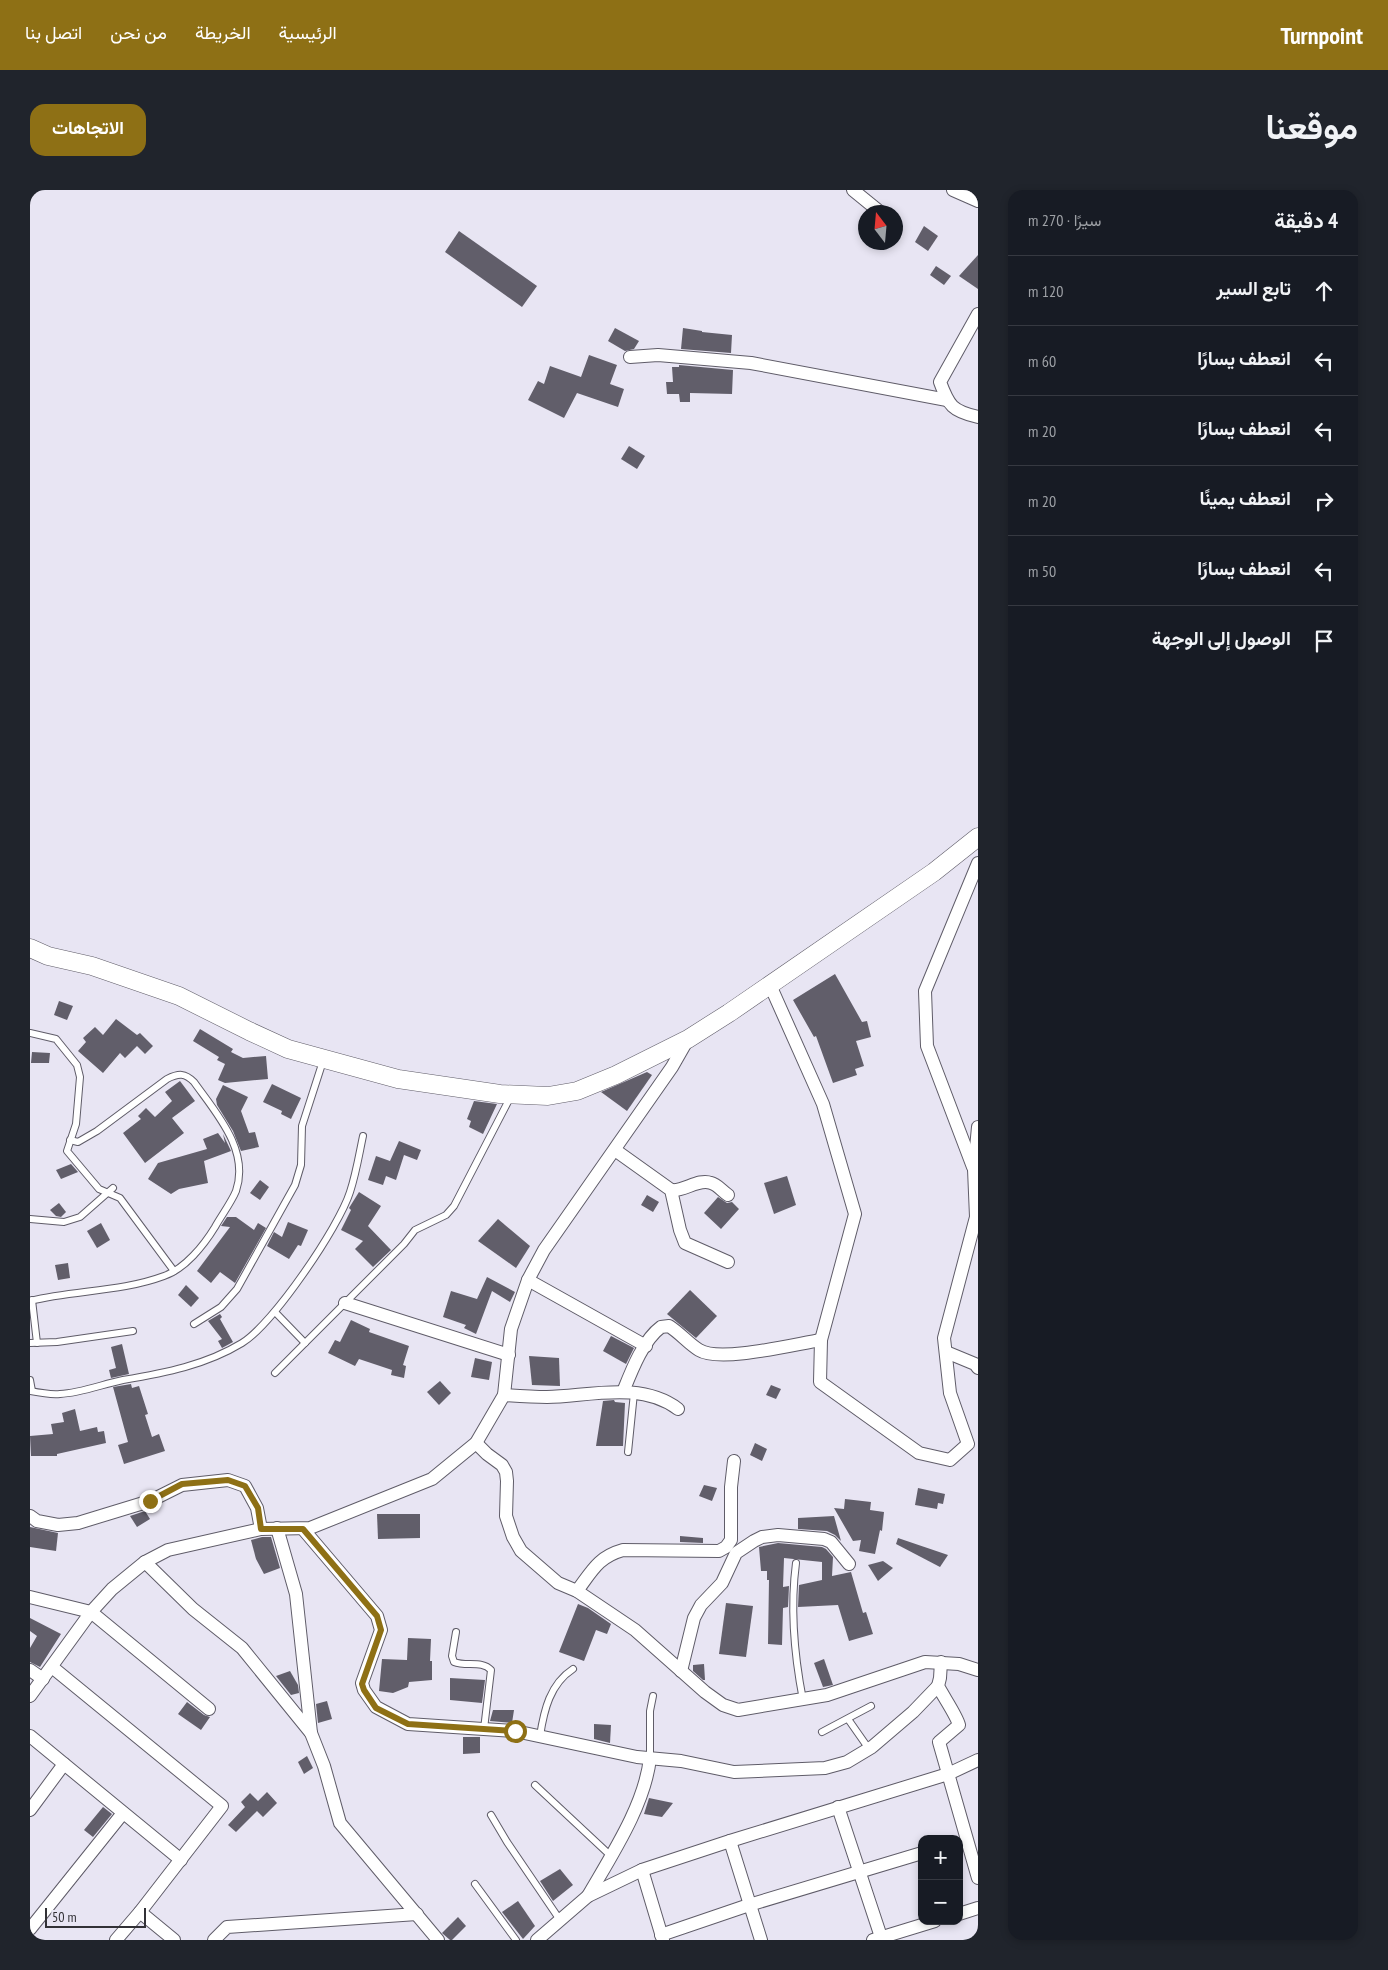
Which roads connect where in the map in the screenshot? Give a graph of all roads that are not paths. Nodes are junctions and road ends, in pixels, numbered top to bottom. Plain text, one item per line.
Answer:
1 (853, 190) edge
2 (953, 190) edge
3 (978, 201) edge
4 (871, 205) edge
5 (978, 314) edge
6 (630, 357) dead end
7 (946, 400) junction
8 (978, 417) edge
9 (978, 837) edge
10 (978, 863) edge
11 (30, 948) edge
12 (770, 985) junction
13 (30, 1033) edge
14 (688, 1039) junction
15 (324, 1058) junction
16 (512, 1094) junction
17 (978, 1127) edge
18 (363, 1136) dead end
19 (70, 1140) junction
20 (615, 1150) junction
21 (974, 1169) junction
22 (113, 1188) dead end
23 (671, 1190) junction
24 (107, 1193) junction
25 (728, 1195) dead end
26 (30, 1219) edge
27 (728, 1262) dead end
28 (174, 1271) junction
29 (528, 1280) junction
30 (31, 1300) edge
31 (345, 1303) junction
32 (275, 1312) junction
33 (194, 1324) dead end
34 (133, 1331) dead end
35 (821, 1340) junction
36 (33, 1343) edge
37 (305, 1343) junction
38 (646, 1346) junction
39 (946, 1352) junction
40 (509, 1355) junction
41 (977, 1362) edge
42 (275, 1373) dead end
43 (30, 1380) edge
44 (31, 1391) edge
45 (629, 1392) junction
46 (504, 1395) junction
47 (678, 1409) dead end
48 (476, 1443) junction
49 (973, 1447) edge
50 (628, 1452) dead end
51 (734, 1461) dead end
52 (30, 1516) edge
53 (277, 1528) junction
54 (261, 1529) junction
55 (303, 1529) junction
56 (145, 1562) junction
57 (796, 1563) dead end
58 (849, 1564) dead end
59 (577, 1591) junction
60 (30, 1597) edge
61 (91, 1612) junction
62 (456, 1632) dead end
63 (940, 1662) junction
64 (52, 1667) junction
65 (573, 1669) dead end
66 (30, 1670) edge
67 (681, 1670) junction
68 (978, 1670) edge
69 (43, 1679) junction
70 (938, 1686) junction
71 (30, 1696) edge
72 (653, 1696) dead end
73 (803, 1700) junction
74 (871, 1706) dead end
75 (209, 1709) dead end
76 (848, 1719) junction
77 (484, 1729) junction
78 (822, 1732) dead end
79 (311, 1733) junction
80 (30, 1736) edge
81 (540, 1736) junction
82 (869, 1748) junction
83 (650, 1758) junction
84 (978, 1760) edge
85 (64, 1764) junction
86 (948, 1774) junction
87 (535, 1785) dead end
88 (838, 1807) junction
89 (30, 1810) edge
90 (123, 1812) junction
91 (491, 1815) dead end
92 (964, 1840) edge
93 (730, 1841) junction
94 (918, 1854) edge
95 (611, 1856) junction
96 (181, 1860) junction
97 (642, 1870) junction
98 (861, 1872) junction
99 (978, 1878) edge
100 (475, 1884) dead end
101 (588, 1896) junction
102 (749, 1905) junction
103 (978, 1908) edge
104 (140, 1912) junction
105 (963, 1913) edge
106 (417, 1914) junction
107 (560, 1920) junction
108 (923, 1925) edge
109 (30, 1929) edge
110 (662, 1938) edge
111 (879, 1939) edge
112 (116, 1940) edge
113 (174, 1940) edge
114 (214, 1940) edge
115 (438, 1940) edge
116 (516, 1940) edge
117 (536, 1940) edge
118 (761, 1940) edge

1 - 4 street
2 - 3 street
5 - 7 street
6 - 7 street
7 - 8 street
9 - 12 main road
10 - 21 street
11 - 15 main road
12 - 14 main road
12 - 35 street
13 - 19 lane
14 - 16 main road
14 - 20 street
15 - 16 main road
15 - 33 lane
16 - 31 lane
17 - 21 street
18 - 32 lane
19 - 24 lane
19 - 28 lane
20 - 23 street
20 - 29 street
21 - 39 street
22 - 24 lane
23 - 25 street
23 - 27 street
24 - 26 lane
24 - 28 lane
28 - 30 lane
29 - 38 street
29 - 40 street
30 - 36 lane
31 - 37 lane
31 - 40 street
32 - 37 lane
32 - 44 lane
34 - 36 lane
35 - 38 street
35 - 49 street
37 - 42 lane
38 - 45 street
39 - 41 street
39 - 49 street
40 - 46 street
43 - 44 lane
45 - 46 street
45 - 47 street
45 - 50 lane
46 - 48 street
48 - 55 street
48 - 59 street
51 - 59 street
52 - 54 street
53 - 54 street
53 - 55 street
53 - 79 street
54 - 56 street
55 - 77 street
56 - 61 street
56 - 79 street
57 - 73 lane
58 - 67 street
59 - 67 street
60 - 61 street
61 - 64 street
61 - 75 street
62 - 77 lane
63 - 68 street
63 - 70 street
63 - 73 street
64 - 69 street
64 - 96 street
65 - 81 lane
66 - 69 street
67 - 73 street
69 - 71 street
70 - 82 street
70 - 86 street
72 - 83 lane
74 - 76 lane
76 - 78 lane
76 - 82 lane
77 - 81 street
79 - 106 street
80 - 85 street
81 - 83 street
82 - 83 street
83 - 95 street
84 - 86 street
85 - 89 street
85 - 90 street
86 - 88 street
86 - 92 street
87 - 95 lane
88 - 93 street
88 - 98 street
90 - 96 street
90 - 109 street
91 - 107 lane
92 - 99 street
93 - 97 street
93 - 102 street
94 - 98 street
95 - 101 street
96 - 104 street
97 - 101 street
97 - 110 street
98 - 102 street
98 - 111 street
100 - 116 lane
101 - 107 street
102 - 110 street
102 - 118 street
103 - 105 street
104 - 112 street
104 - 113 street
106 - 114 street
106 - 115 street
107 - 117 street
108 - 111 street

